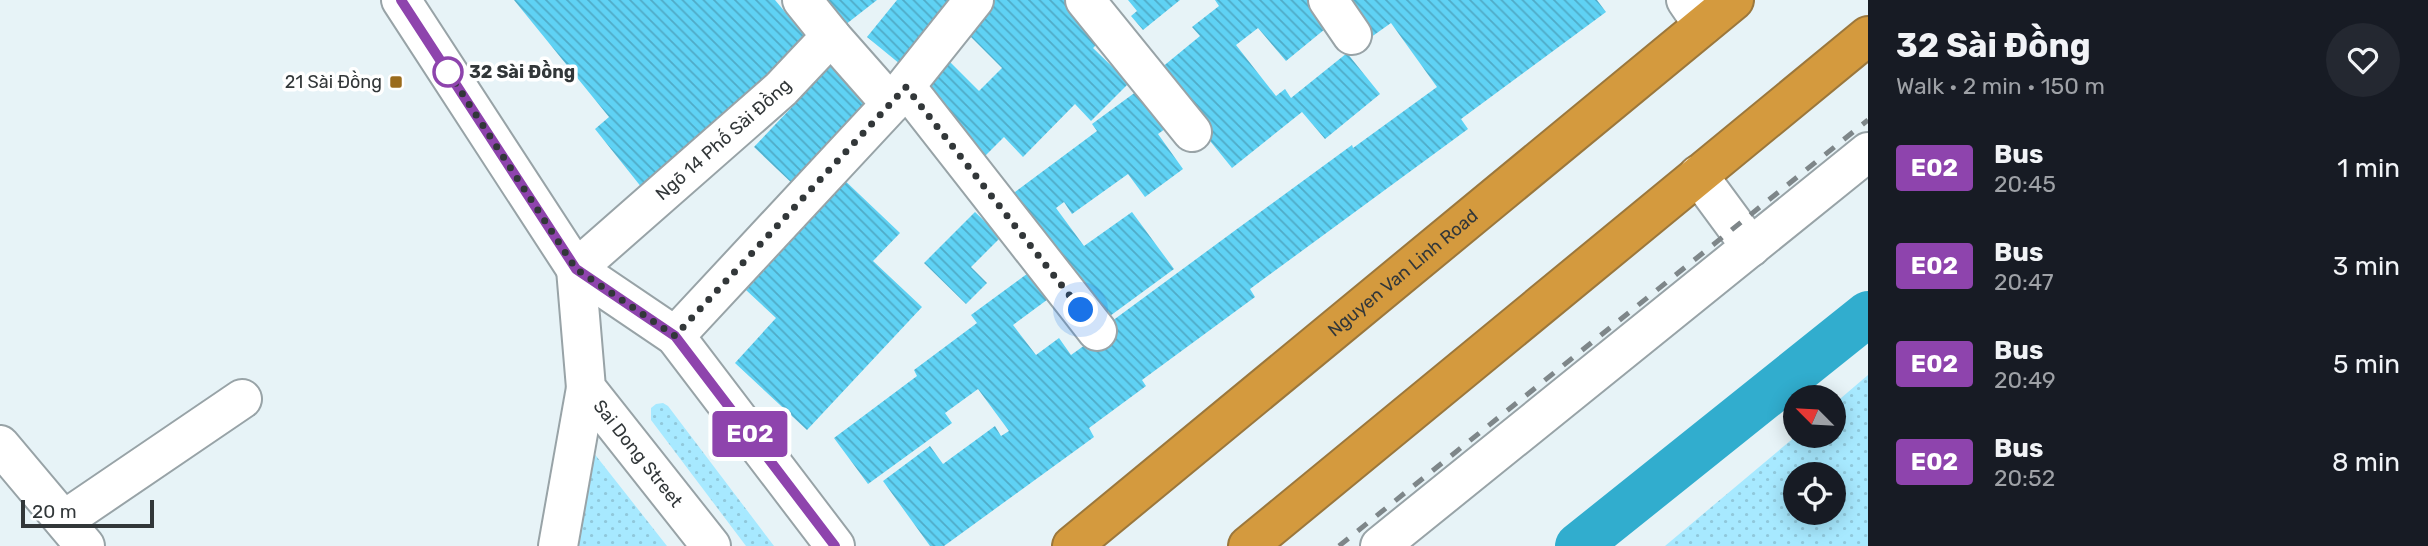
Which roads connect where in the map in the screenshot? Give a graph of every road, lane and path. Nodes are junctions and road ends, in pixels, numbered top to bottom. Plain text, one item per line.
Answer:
1 (401, 0) edge
2 (802, 0) edge
3 (974, 0) edge
4 (1085, 0) edge
5 (1328, 0) edge
6 (1734, 0) edge
7 (1694, 13) edge
8 (1352, 35) dead end
9 (831, 36) junction
10 (1868, 36) edge
11 (898, 95) junction
12 (1192, 132) dead end
13 (1868, 152) edge
14 (1698, 175) junction
15 (1751, 247) junction
16 (576, 269) junction
17 (1097, 331) dead end
18 (675, 336) junction
19 (586, 388) junction
20 (242, 399) dead end
21 (0, 446) edge
22 (75, 533) edge
23 (558, 546) edge
24 (711, 546) edge
25 (835, 546) edge
26 (1072, 546) edge
27 (1248, 546) edge
28 (1380, 546) edge

1 - 16 street, Sai Dong Street
2 - 9 street
3 - 11 street
4 - 12 street
5 - 8 street
6 - 7 highway, Nguyen Van Linh Road
7 - 26 highway, Nguyen Van Linh Road
9 - 11 street
9 - 16 street, Ngõ 14 Phố Sài Đồng
10 - 14 highway
11 - 17 street
11 - 18 street
13 - 15 street
14 - 15 street
14 - 27 highway
15 - 28 street
16 - 18 street, Sai Dong Street
16 - 19 street, Sai Dong Street
18 - 25 street, Sai Dong Street
19 - 23 street
19 - 24 street, Sai Dong Street
20 - 22 street
21 - 22 street

